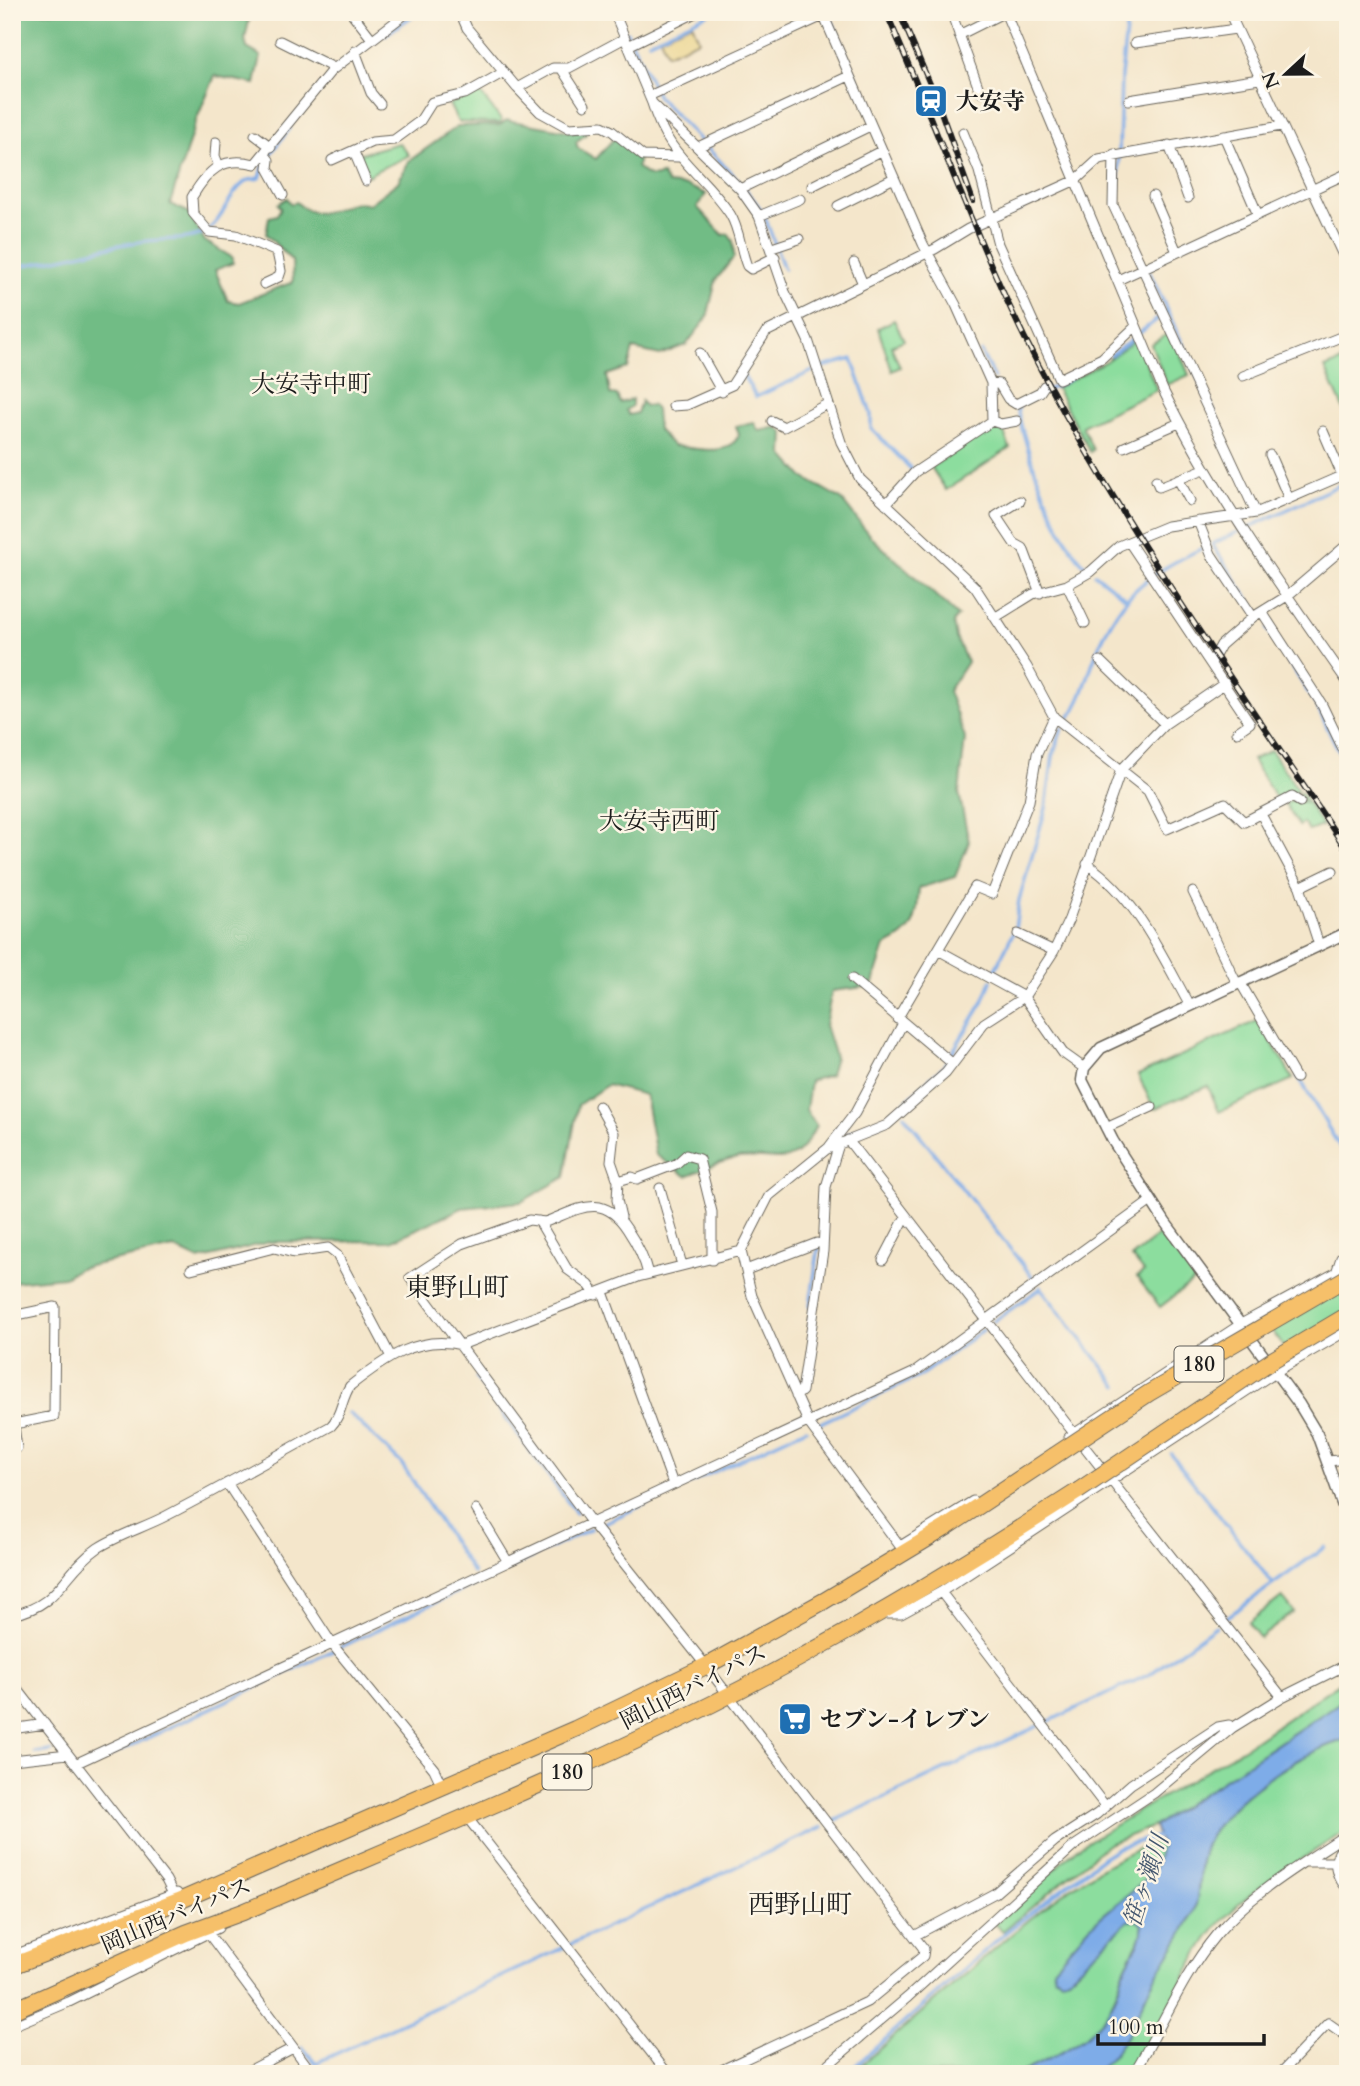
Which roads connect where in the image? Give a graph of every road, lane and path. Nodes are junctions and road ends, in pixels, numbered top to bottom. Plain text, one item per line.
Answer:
1 (351, 12) edge
2 (408, 12) edge
3 (460, 12) edge
4 (614, 12) edge
5 (698, 12) edge
6 (951, 12) edge
7 (1005, 12) edge
8 (1228, 12) edge
9 (822, 14) edge
10 (1237, 29) junction
11 (959, 35) junction
12 (372, 38) junction
13 (280, 41) dead end
14 (629, 43) junction
15 (1135, 43) dead end
16 (356, 54) junction
17 (334, 68) junction
18 (561, 68) junction
19 (504, 72) junction
20 (849, 76) junction
21 (1259, 79) junction
22 (517, 88) junction
23 (980, 92) dead end
24 (653, 97) junction
25 (1129, 100) dead end
26 (380, 104) dead end
27 (585, 105) dead end
28 (870, 126) junction
29 (1281, 126) junction
30 (962, 132) dead end
31 (255, 135) dead end
32 (1224, 136) junction
33 (216, 142) dead end
34 (702, 145) junction
35 (1169, 145) junction
36 (881, 151) junction
37 (354, 152) junction
38 (268, 154) junction
39 (1116, 156) junction
40 (678, 157) junction
41 (332, 160) dead end
42 (219, 166) junction
43 (1348, 173) edge
44 (894, 178) junction
45 (1076, 180) junction
46 (366, 181) dead end
47 (812, 186) dead end
48 (743, 188) junction
49 (1312, 190) junction
50 (283, 195) dead end
51 (1153, 196) dead end
52 (1188, 198) dead end
53 (800, 199) dead end
54 (838, 206) dead end
55 (762, 215) junction
56 (1258, 215) junction
57 (992, 222) junction
58 (799, 239) dead end
59 (775, 250) junction
60 (927, 252) junction
61 (1177, 252) junction
62 (854, 263) dead end
63 (1348, 267) edge
64 (1142, 268) junction
65 (1118, 280) junction
66 (264, 284) dead end
67 (863, 284) junction
68 (797, 317) junction
69 (1138, 331) junction
70 (1348, 334) edge
71 (700, 353) dead end
72 (1243, 376) dead end
73 (991, 383) junction
74 (1044, 386) dead end
75 (722, 392) junction
76 (827, 404) junction
77 (673, 406) dead end
78 (772, 421) dead end
79 (992, 421) junction
80 (1017, 421) dead end
81 (1179, 423) junction
82 (1323, 431) dead end
83 (1124, 447) dead end
84 (1270, 455) dead end
85 (1204, 469) junction
86 (1345, 474) edge
87 (1178, 479) junction
88 (1156, 480) dead end
89 (1289, 499) junction
90 (1020, 501) dead end
91 (1190, 501) dead end
92 (886, 503) junction
93 (1256, 513) junction
94 (1234, 518) junction
95 (1198, 521) junction
96 (1129, 542) junction
97 (1348, 544) edge
98 (1067, 585) junction
99 (1040, 593) junction
100 (1287, 596) junction
101 (1258, 614) junction
102 (996, 617) junction
103 (1085, 623) dead end
104 (1100, 661) dead end
105 (1211, 663) junction
106 (1225, 683) junction
107 (1348, 683) edge
108 (1054, 717) junction
109 (1165, 724) junction
110 (1237, 732) dead end
111 (1348, 759) edge
112 (1121, 770) junction
113 (1300, 802) dead end
114 (1262, 816) junction
115 (1087, 864) junction
116 (1333, 871) dead end
117 (1300, 887) junction
118 (1193, 892) dead end
119 (1348, 932) edge
120 (1018, 934) dead end
121 (1319, 945) junction
122 (938, 950) junction
123 (1054, 951) junction
124 (852, 979) dead end
125 (1238, 983) junction
126 (1024, 997) junction
127 (1190, 1006) junction
128 (900, 1021) junction
129 (950, 1062) junction
130 (1084, 1068) junction
131 (1296, 1078) dead end
132 (599, 1106) dead end
133 (1153, 1107) dead end
134 (1106, 1128) junction
135 (844, 1142) junction
136 (827, 1149) junction
137 (618, 1181) junction
138 (660, 1188) dead end
139 (1151, 1201) junction
140 (906, 1216) junction
141 (621, 1217) junction
142 (539, 1221) junction
143 (817, 1243) dead end
144 (741, 1251) junction
145 (1348, 1254) edge
146 (712, 1260) junction
147 (883, 1260) dead end
148 (682, 1265) junction
149 (1348, 1266) edge
150 (191, 1269) dead end
151 (746, 1269) junction
152 (1342, 1273) edge
153 (648, 1274) junction
154 (1348, 1290) edge
155 (600, 1294) junction
156 (1348, 1315) edge
157 (12, 1316) edge
158 (986, 1320) junction
159 (1241, 1324) junction
160 (1348, 1330) edge
161 (461, 1345) junction
162 (391, 1357) junction
163 (1277, 1371) junction
164 (799, 1394) junction
165 (12, 1411) edge
166 (808, 1422) junction
167 (14, 1424) junction
168 (1074, 1433) junction
169 (12, 1448) edge
170 (1348, 1459) edge
171 (1328, 1461) junction
172 (1111, 1479) junction
173 (227, 1483) junction
174 (673, 1485) junction
175 (476, 1509) dead end
176 (1348, 1520) edge
177 (591, 1522) junction
178 (900, 1546) junction
179 (508, 1562) junction
180 (941, 1592) junction
181 (824, 1601) junction
182 (879, 1614) junction
183 (12, 1615) edge
184 (335, 1647) junction
185 (1348, 1664) edge
186 (706, 1666) junction
187 (12, 1682) edge
188 (728, 1695) junction
189 (1282, 1697) junction
190 (45, 1724) junction
191 (1232, 1728) junction
192 (12, 1729) edge
193 (68, 1754) junction
194 (12, 1760) edge
195 (80, 1768) junction
196 (442, 1786) junction
197 (1106, 1807) junction
198 (466, 1816) junction
199 (1348, 1833) edge
200 (1348, 1842) edge
201 (1304, 1862) junction
202 (1335, 1862) junction
203 (249, 1869) junction
204 (1348, 1889) edge
205 (173, 1894) junction
206 (243, 1912) junction
207 (208, 1933) junction
208 (914, 1936) junction
209 (14, 1962) edge
210 (12, 2011) edge
211 (12, 2026) edge
212 (1348, 2037) edge
213 (293, 2048) junction
214 (243, 2074) edge
215 (313, 2074) edge
216 (668, 2074) edge
217 (713, 2074) edge
218 (817, 2074) edge
219 (1133, 2074) edge
220 (1280, 2074) edge

1 - 12 street
2 - 12 street
3 - 19 street
4 - 14 street
5 - 14 street
6 - 11 street
7 - 11 street
7 - 45 street
8 - 10 street
9 - 20 street
9 - 24 street
10 - 15 street
10 - 21 street
11 - 23 street
12 - 16 street
13 - 17 street
14 - 18 street
14 - 24 street
16 - 17 street
16 - 26 street
17 - 38 street
18 - 22 street
18 - 27 street
19 - 22 street
19 - 37 street
20 - 28 street
20 - 34 street
21 - 25 street
21 - 29 street
22 - 40 street
24 - 34 street
24 - 40 street
28 - 36 street
28 - 48 street
29 - 32 street
29 - 49 street
30 - 57 street
31 - 38 street
32 - 35 street
32 - 56 street
33 - 42 street
34 - 48 street
35 - 39 street
35 - 52 street
36 - 44 street
36 - 47 street
37 - 41 street
37 - 46 street
38 - 42 street
38 - 50 street
39 - 45 street
39 - 64 street
40 - 59 street
42 - 66 street
43 - 49 street
44 - 54 street
44 - 60 street
45 - 57 street
45 - 65 street
48 - 55 street
49 - 56 street
49 - 63 street
51 - 61 street
53 - 55 street
55 - 59 street
56 - 61 street
57 - 60 street
57 - 69 street
58 - 59 street
59 - 68 street
60 - 67 street
60 - 73 street
61 - 64 street
62 - 67 street
64 - 65 street
64 - 93 street
65 - 69 street
67 - 68 street
68 - 75 street
68 - 76 street
69 - 81 street
70 - 72 street
71 - 75 street
73 - 74 street
73 - 79 street
75 - 77 street
76 - 78 street
76 - 92 street
79 - 80 street
79 - 92 street
81 - 83 street
81 - 85 street
82 - 86 street
84 - 89 street
85 - 87 street
85 - 94 street
86 - 89 street
87 - 88 street
87 - 91 street
89 - 93 street
90 - 99 street
92 - 102 street
93 - 94 street
94 - 95 street
94 - 100 street
95 - 96 street
95 - 101 street
96 - 98 street
96 - 105 street
97 - 100 street
98 - 99 street
98 - 103 street
99 - 102 street
100 - 101 street
100 - 107 street
101 - 105 street
101 - 111 street
102 - 108 street
104 - 109 street
105 - 106 street
106 - 109 street
106 - 110 street
108 - 112 street
108 - 122 street
109 - 112 street
112 - 114 street
112 - 115 street
113 - 114 street
114 - 117 street
115 - 123 street
115 - 127 street
116 - 117 street
117 - 121 street
118 - 125 street
119 - 121 street
120 - 123 street
121 - 125 street
122 - 126 street
122 - 128 street
123 - 126 street
124 - 128 street
125 - 127 street
125 - 131 street
126 - 129 street
126 - 130 street
127 - 130 street
128 - 129 street
128 - 136 street
129 - 135 street
130 - 134 street
132 - 137 street
133 - 134 street
134 - 139 street
135 - 136 street
135 - 140 street
135 - 164 street
136 - 144 street
137 - 141 street
137 - 146 street
138 - 148 street
139 - 158 street
139 - 159 street
140 - 147 street
140 - 158 street
141 - 142 street
141 - 153 street
142 - 155 street
142 - 161 street
143 - 151 street
144 - 146 street
144 - 151 street
145 - 152 street
146 - 148 street
148 - 153 street
149 - 152 street
150 - 162 street
151 - 164 street
152 - 154 street
152 - 159 street
152 - 181 highway, 岡山西バイパス / 180, bridge
153 - 155 street
155 - 161 street
155 - 174 street
156 - 182 highway, 岡山西バイパス / 180, bridge
157 - 167 street
158 - 166 street
158 - 168 street
159 - 163 street
159 - 168 street
160 - 163 street
161 - 162 street
161 - 177 street
162 - 173 street
163 - 171 street
163 - 172 street
164 - 166 street
165 - 167 street
166 - 174 street
166 - 178 street
167 - 169 street
168 - 172 street
168 - 178 street
170 - 171 street
171 - 176 street
172 - 180 street
172 - 189 street
173 - 183 street
173 - 184 street
174 - 177 street
175 - 179 street
177 - 179 street
177 - 186 street
178 - 181 street
179 - 184 street
180 - 182 street
180 - 197 street
181 - 186 highway, 岡山西バイパス / 180
182 - 188 highway, 岡山西バイパス / 180
184 - 195 street
184 - 196 street
185 - 189 street
186 - 188 street
186 - 196 highway, 岡山西バイパス / 180
187 - 190 street
188 - 198 highway, 岡山西バイパス / 180
188 - 208 street
189 - 191 street
190 - 192 street
190 - 193 street
191 - 197 street
191 - 218 street
193 - 194 street
193 - 195 street
195 - 205 street
196 - 203 highway, 岡山西バイパス / 180
197 - 208 street
198 - 206 highway, 岡山西バイパス / 180
198 - 216 street
199 - 201 street
200 - 202 street
201 - 202 street
201 - 219 street
202 - 204 street
203 - 205 street
203 - 209 highway, 岡山西バイパス / 180
205 - 209 street
206 - 207 street
206 - 210 highway, 岡山西バイパス / 180
207 - 211 street
207 - 213 street
208 - 217 street
212 - 220 street
213 - 214 street
213 - 215 street

